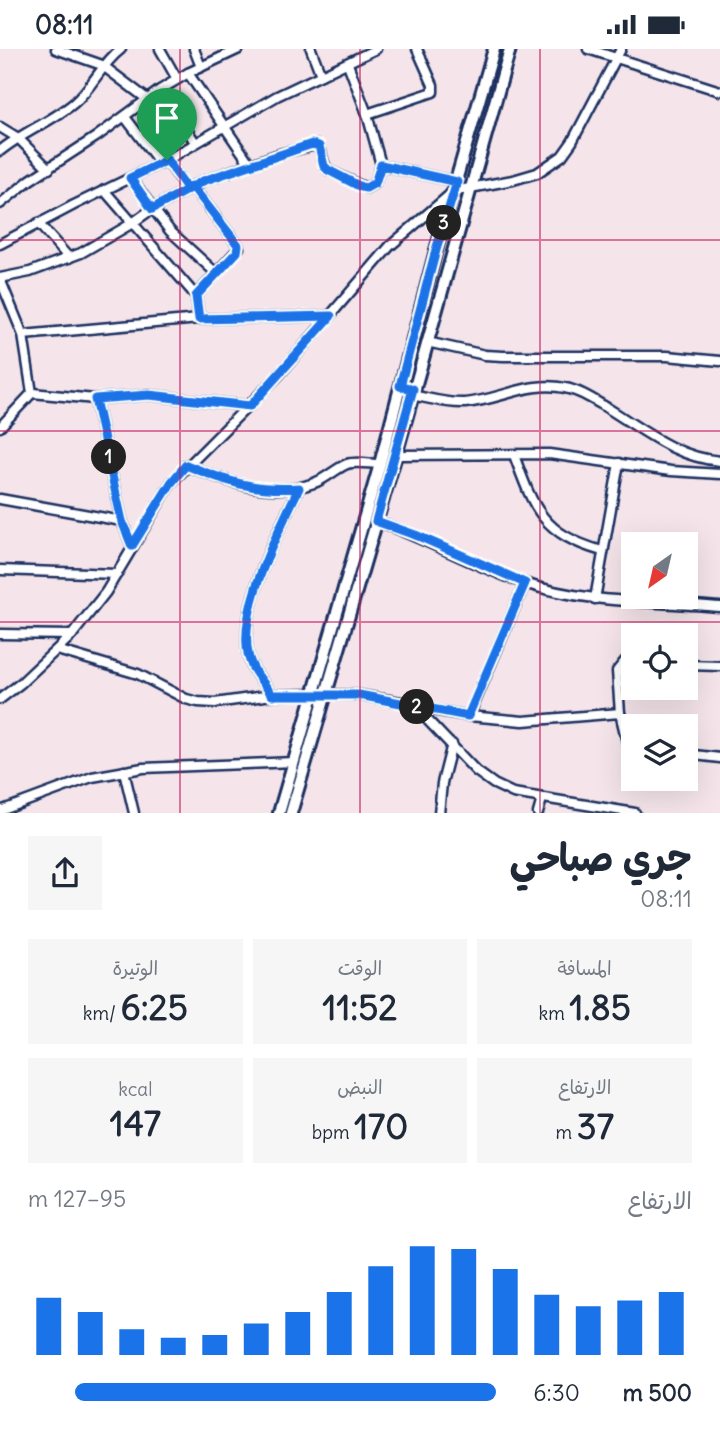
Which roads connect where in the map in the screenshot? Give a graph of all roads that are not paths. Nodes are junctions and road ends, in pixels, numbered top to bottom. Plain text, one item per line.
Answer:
1 (56, 49) edge
2 (121, 49) edge
3 (160, 49) edge
4 (194, 49) edge
5 (239, 49) edge
6 (311, 49) edge
7 (376, 49) edge
8 (417, 49) edge
9 (494, 49) edge
10 (510, 49) edge
11 (588, 49) edge
12 (621, 49) edge
13 (616, 58) junction
14 (348, 64) junction
15 (103, 65) junction
16 (201, 67) junction
17 (188, 73) junction
18 (321, 75) junction
19 (177, 79) junction
20 (160, 90) junction
21 (720, 91) edge
22 (147, 99) junction
23 (367, 114) junction
24 (125, 117) junction
25 (225, 125) junction
26 (0, 127) edge
27 (18, 138) junction
28 (195, 142) junction
29 (0, 151) edge
30 (163, 162) junction
31 (250, 164) junction
32 (381, 165) junction
33 (49, 169) junction
34 (130, 178) junction
35 (455, 186) junction
36 (189, 187) junction
37 (470, 189) junction
38 (104, 190) junction
39 (0, 204) edge
40 (152, 209) junction
41 (38, 223) junction
42 (131, 224) junction
43 (0, 244) edge
44 (69, 258) junction
45 (216, 273) junction
46 (0, 278) edge
47 (196, 296) junction
48 (331, 316) junction
49 (199, 319) junction
50 (23, 335) junction
51 (427, 342) junction
52 (720, 361) edge
53 (400, 386) junction
54 (412, 392) junction
55 (32, 393) junction
56 (95, 399) junction
57 (250, 406) junction
58 (0, 427) edge
59 (396, 455) junction
60 (514, 455) junction
61 (720, 461) edge
62 (619, 463) junction
63 (380, 464) junction
64 (186, 465) junction
65 (720, 474) edge
66 (299, 488) junction
67 (0, 499) edge
68 (122, 521) junction
69 (376, 521) junction
70 (132, 546) junction
71 (602, 551) junction
72 (0, 570) edge
73 (117, 574) junction
74 (525, 583) junction
75 (594, 599) junction
76 (720, 607) edge
77 (0, 634) edge
78 (72, 635) junction
79 (57, 650) junction
80 (698, 665) edge
81 (621, 666) edge
82 (720, 666) edge
83 (314, 694) junction
84 (272, 695) junction
85 (326, 695) junction
86 (0, 699) edge
87 (415, 707) junction
88 (620, 713) junction
89 (468, 716) junction
90 (621, 717) edge
91 (452, 744) junction
92 (698, 755) edge
93 (720, 758) edge
94 (294, 762) junction
95 (124, 771) junction
96 (542, 799) junction
97 (615, 810) edge
98 (0, 811) edge
99 (134, 813) edge
100 (279, 813) edge
101 (291, 813) edge
102 (439, 813) edge
103 (538, 813) edge
104 (635, 813) edge

1 - 15 street
2 - 15 street
3 - 19 street
4 - 16 street
5 - 16 street
6 - 18 street
7 - 14 street
8 - 23 street
9 - 35 street
10 - 37 street
11 - 13 street
12 - 13 street
13 - 21 street
13 - 37 street
14 - 18 street
14 - 23 street
15 - 22 street
15 - 27 street
16 - 17 street
17 - 19 street
17 - 25 street
18 - 25 street
19 - 20 street
20 - 22 street
20 - 28 street
22 - 24 street
23 - 32 street
24 - 30 street
24 - 33 street
25 - 28 street
25 - 31 street
26 - 27 street
27 - 29 street
27 - 33 street
28 - 30 street
30 - 34 street
30 - 36 street
31 - 32 street
31 - 36 street
32 - 35 street
33 - 39 street
34 - 38 street
34 - 40 street
35 - 37 street
35 - 48 street
35 - 53 street
36 - 40 street
36 - 45 street
37 - 51 street
38 - 41 street
38 - 42 street
40 - 42 street
40 - 45 street
41 - 43 street
41 - 44 street
42 - 44 street
42 - 47 street
44 - 46 street
45 - 47 street
46 - 50 street
47 - 49 street
48 - 49 street
48 - 57 street
49 - 50 street
50 - 55 street
51 - 52 street
51 - 54 street
53 - 54 street
53 - 63 street
54 - 59 street
54 - 61 street
55 - 56 street
55 - 58 street
56 - 57 street
56 - 68 street
57 - 64 street
59 - 60 street
59 - 69 street
60 - 62 street
60 - 71 street
62 - 65 street
62 - 71 street
63 - 66 street
63 - 83 street
64 - 66 street
64 - 70 street
66 - 84 street
67 - 68 street
68 - 70 street
69 - 74 street
69 - 85 street
70 - 73 street
71 - 75 street
72 - 73 street
73 - 78 street
74 - 75 street
74 - 89 street
75 - 76 street
77 - 78 street
78 - 79 street
79 - 84 street
79 - 86 street
80 - 82 street
81 - 88 street
83 - 84 street
83 - 85 street
83 - 94 street
85 - 87 street
85 - 101 street
87 - 89 street
87 - 91 street
88 - 89 street
88 - 90 street
91 - 96 street
91 - 102 street
92 - 93 street
94 - 95 street
94 - 100 street
95 - 98 street
95 - 99 street
96 - 97 street
96 - 103 street
97 - 104 street

